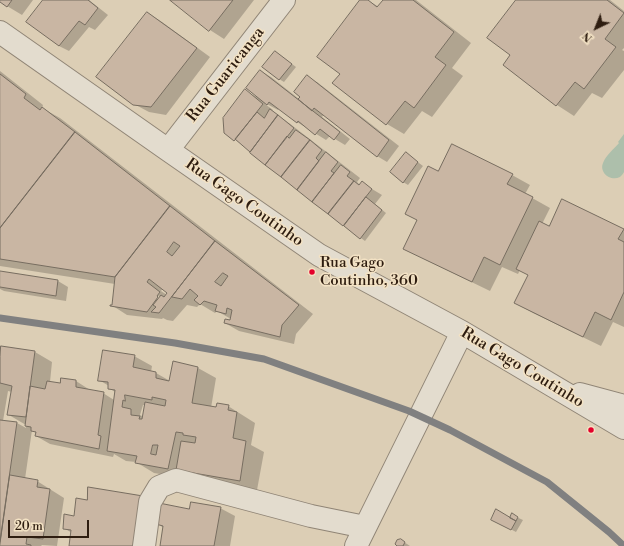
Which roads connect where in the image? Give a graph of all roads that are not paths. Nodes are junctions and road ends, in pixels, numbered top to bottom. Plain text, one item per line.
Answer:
1 (284, 0) edge
2 (0, 32) edge
3 (168, 150) junction
4 (462, 332) junction
5 (552, 386) junction
6 (624, 406) edge
7 (624, 428) edge
8 (365, 527) junction
9 (144, 546) edge
10 (356, 546) edge

1 - 3 street, Rua Guaricanga
2 - 3 street, Rua Gago Coutinho
3 - 4 street, Rua Gago Coutinho
4 - 5 street, Rua Gago Coutinho
4 - 8 street
5 - 6 street
5 - 7 street, Rua Gago Coutinho
8 - 9 street
8 - 10 street

